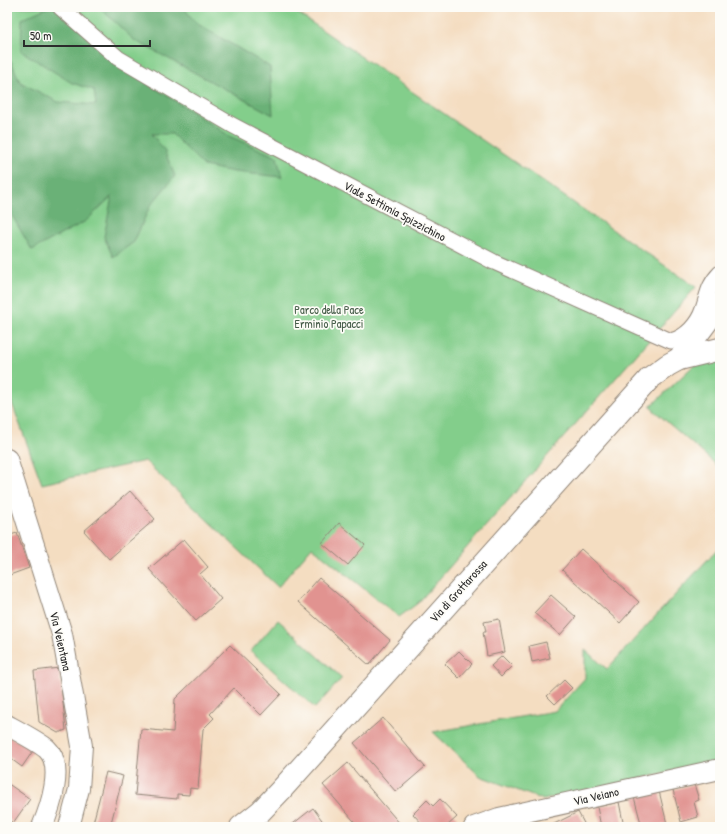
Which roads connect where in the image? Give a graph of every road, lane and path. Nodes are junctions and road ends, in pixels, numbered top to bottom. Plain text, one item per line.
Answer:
1 (60, 7) edge
2 (720, 273) edge
3 (720, 303) edge
4 (720, 316) edge
5 (720, 349) edge
6 (679, 359) junction
7 (7, 459) edge
8 (13, 493) edge
9 (7, 725) edge
10 (720, 769) edge
11 (42, 827) edge
12 (69, 827) edge
13 (241, 827) edge
14 (474, 827) edge

1 - 2 street, Viale Settimia Spizzichino
3 - 4 street
3 - 6 street, Via di Grottarossa
5 - 6 street, Via di Grottarossa
6 - 13 street, Via di Grottarossa
7 - 8 street, Via Veientana
8 - 12 street, Via Veientana
9 - 11 street
10 - 14 street, Via Veiano

